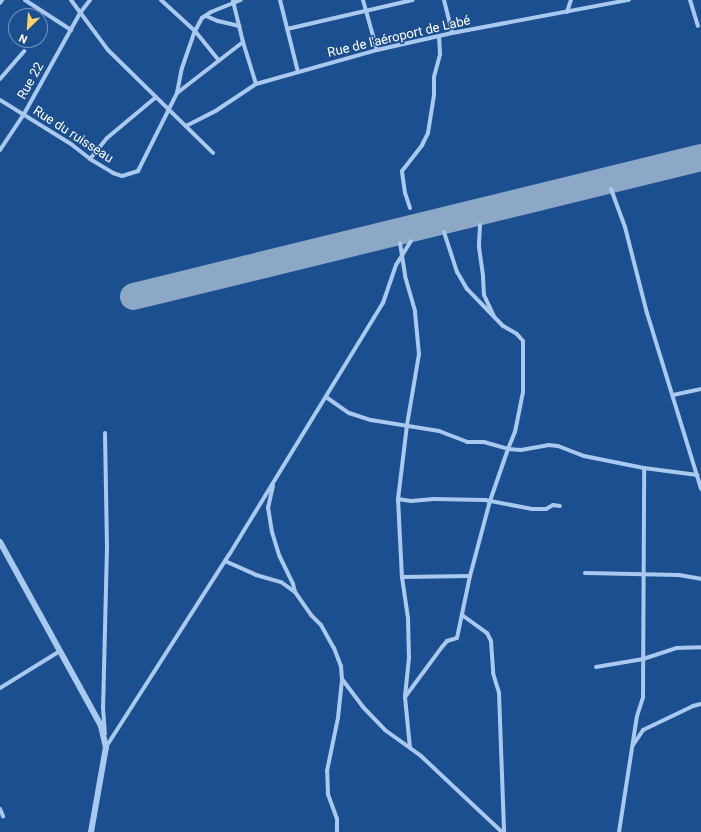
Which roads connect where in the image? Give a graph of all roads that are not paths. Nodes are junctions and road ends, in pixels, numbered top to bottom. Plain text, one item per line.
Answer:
1 (2, 0) edge
2 (25, 0) edge
3 (71, 0) edge
4 (90, 0) edge
5 (161, 0) edge
6 (241, 0) edge
7 (280, 0) edge
8 (363, 0) edge
9 (413, 0) edge
10 (444, 0) edge
11 (571, 0) edge
12 (629, 0) edge
13 (690, 0) edge
14 (233, 1) edge
15 (0, 3) edge
16 (366, 11) junction
17 (567, 12) junction
18 (80, 13) junction
19 (206, 16) junction
20 (239, 26) junction
21 (698, 26) dead end
22 (287, 29) junction
23 (70, 30) junction
24 (195, 31) junction
25 (452, 33) junction
26 (439, 36) junction
27 (243, 42) junction
28 (376, 50) junction
29 (24, 51) dead end
30 (219, 61) junction
31 (298, 72) junction
32 (0, 80) edge
33 (256, 84) junction
34 (177, 93) junction
35 (156, 97) junction
36 (0, 100) edge
37 (169, 110) junction
38 (24, 114) junction
39 (186, 126) junction
40 (0, 150) edge
41 (213, 153) dead end
42 (90, 159) junction
43 (612, 189) dead end
44 (410, 208) dead end
45 (480, 225) dead end
46 (444, 232) dead end
47 (411, 240) dead end
48 (400, 243) dead end
49 (403, 254) junction
50 (495, 318) junction
51 (701, 389) edge
52 (673, 396) junction
53 (326, 397) junction
54 (408, 426) junction
55 (105, 433) dead end
56 (508, 449) junction
57 (644, 468) junction
58 (698, 475) junction
59 (274, 481) junction
60 (701, 487) edge
61 (398, 499) junction
62 (490, 501) junction
63 (560, 506) dead end
64 (0, 542) edge
65 (225, 561) junction
66 (585, 573) dead end
67 (643, 575) junction
68 (470, 576) junction
69 (402, 577) junction
70 (701, 579) edge
71 (295, 592) junction
72 (462, 615) junction
73 (701, 647) edge
74 (60, 651) junction
75 (643, 659) junction
76 (596, 667) dead end
77 (342, 679) junction
78 (0, 688) edge
79 (405, 697) junction
80 (701, 704) edge
81 (632, 746) junction
82 (106, 747) junction
83 (410, 748) junction
84 (0, 809) edge
85 (3, 816) dead end
86 (91, 832) edge
87 (337, 832) edge
88 (503, 832) edge
89 (619, 832) edge

1 - 15 street
2 - 23 street
3 - 18 street
4 - 18 street, Rue 22
5 - 24 street
6 - 14 street
7 - 22 street
8 - 16 street
9 - 16 street
10 - 25 street
11 - 17 street
12 - 17 street, Rue de l'aéroport de Labé
13 - 21 street
14 - 19 street
14 - 20 street
16 - 22 street
16 - 28 street
17 - 25 street, Rue de l'aéroport de Labé
18 - 23 street, Rue 22
18 - 35 street
19 - 20 street
19 - 24 street
20 - 27 street
22 - 31 street
23 - 38 street, Rue 22
24 - 30 street
24 - 34 street
25 - 26 street, Rue de l'aéroport de Labé
26 - 28 street, Rue de l'aéroport de Labé
26 - 44 street
27 - 30 street
27 - 33 street
28 - 31 street, Rue de l'aéroport de Labé
29 - 32 street
30 - 34 street
31 - 33 street, Rue de l'aéroport de Labé
33 - 39 street, Rue de l'aéroport de Labé
34 - 37 street
35 - 37 street
35 - 42 street
36 - 38 street, Rue du ruisseau
37 - 39 street
37 - 42 street, Rue du ruisseau
38 - 40 street, Rue 22
38 - 42 street, Rue du ruisseau
39 - 41 street
43 - 52 street
45 - 50 street
46 - 50 street
47 - 49 street
48 - 49 street
49 - 53 street
49 - 54 street
50 - 56 street
51 - 52 street
52 - 58 street
53 - 54 street
53 - 59 street
54 - 56 street
54 - 61 street
55 - 82 street
56 - 57 street
56 - 62 street
57 - 58 street
57 - 67 street
58 - 60 street
59 - 65 street
59 - 71 street
61 - 62 street
61 - 69 street
62 - 63 street
62 - 68 street
64 - 74 street
65 - 71 street
65 - 82 street
66 - 67 street
67 - 70 street
67 - 75 street
68 - 69 street
68 - 72 street
69 - 79 street
71 - 77 street
72 - 79 street
72 - 88 street
73 - 75 street
74 - 78 street
74 - 82 street
75 - 76 street
75 - 81 street
77 - 83 street
77 - 87 street
79 - 83 street
80 - 81 street
81 - 89 street
82 - 86 street
83 - 88 street
84 - 85 street

